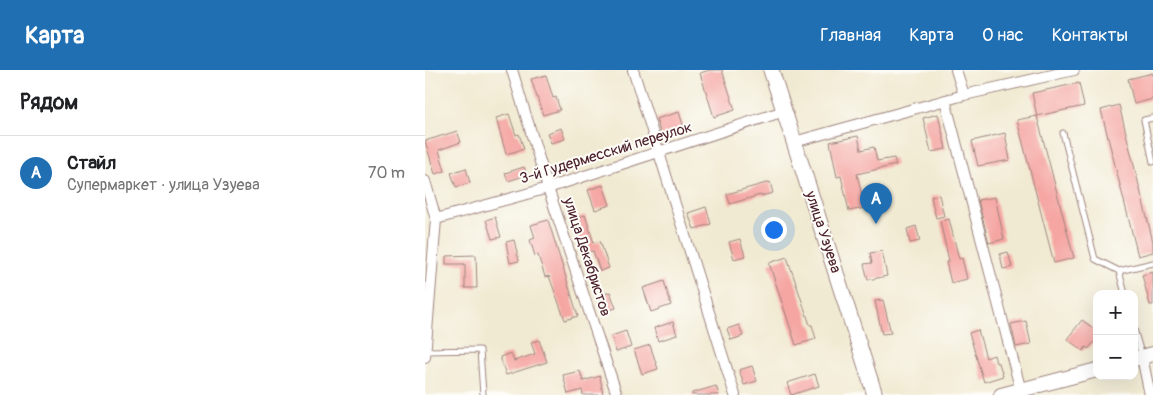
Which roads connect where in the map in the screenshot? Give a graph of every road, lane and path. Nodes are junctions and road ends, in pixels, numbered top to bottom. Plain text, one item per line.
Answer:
1 (512, 70) edge
2 (633, 70) edge
3 (771, 70) edge
4 (956, 70) edge
5 (1073, 70) edge
6 (964, 95) junction
7 (945, 100) junction
8 (784, 111) junction
9 (1153, 118) edge
10 (1063, 133) dead end
11 (795, 142) junction
12 (659, 153) junction
13 (1153, 162) edge
14 (425, 181) edge
15 (548, 188) junction
16 (436, 219) junction
17 (1153, 264) edge
18 (1119, 271) junction
19 (1124, 290) edge
20 (1136, 335) edge
21 (425, 351) edge
22 (425, 357) edge
23 (1143, 357) edge
24 (1093, 371) edge
25 (1022, 393) edge
26 (483, 395) edge
27 (617, 395) edge
28 (735, 395) edge
29 (875, 395) edge
30 (1001, 395) edge
31 (1151, 395) edge

1 - 15 street, улица Декабристов
2 - 12 street
3 - 8 main road, улица Узуева
4 - 6 street
5 - 6 street
6 - 7 street
7 - 11 street
7 - 25 street
8 - 11 main road, улица Узуева
8 - 12 street, 3-й Гудермесский переулок
9 - 13 lane
10 - 18 lane
11 - 29 main road, улица Узуева
12 - 15 street, 3-й Гудермесский переулок
12 - 28 street
14 - 16 street
15 - 16 street, 3-й Гудермесский переулок
15 - 27 street, улица Декабристов
16 - 21 street
17 - 18 lane
18 - 19 lane
20 - 23 lane
21 - 22 street
21 - 26 lane
23 - 31 street
24 - 25 street
25 - 30 street

